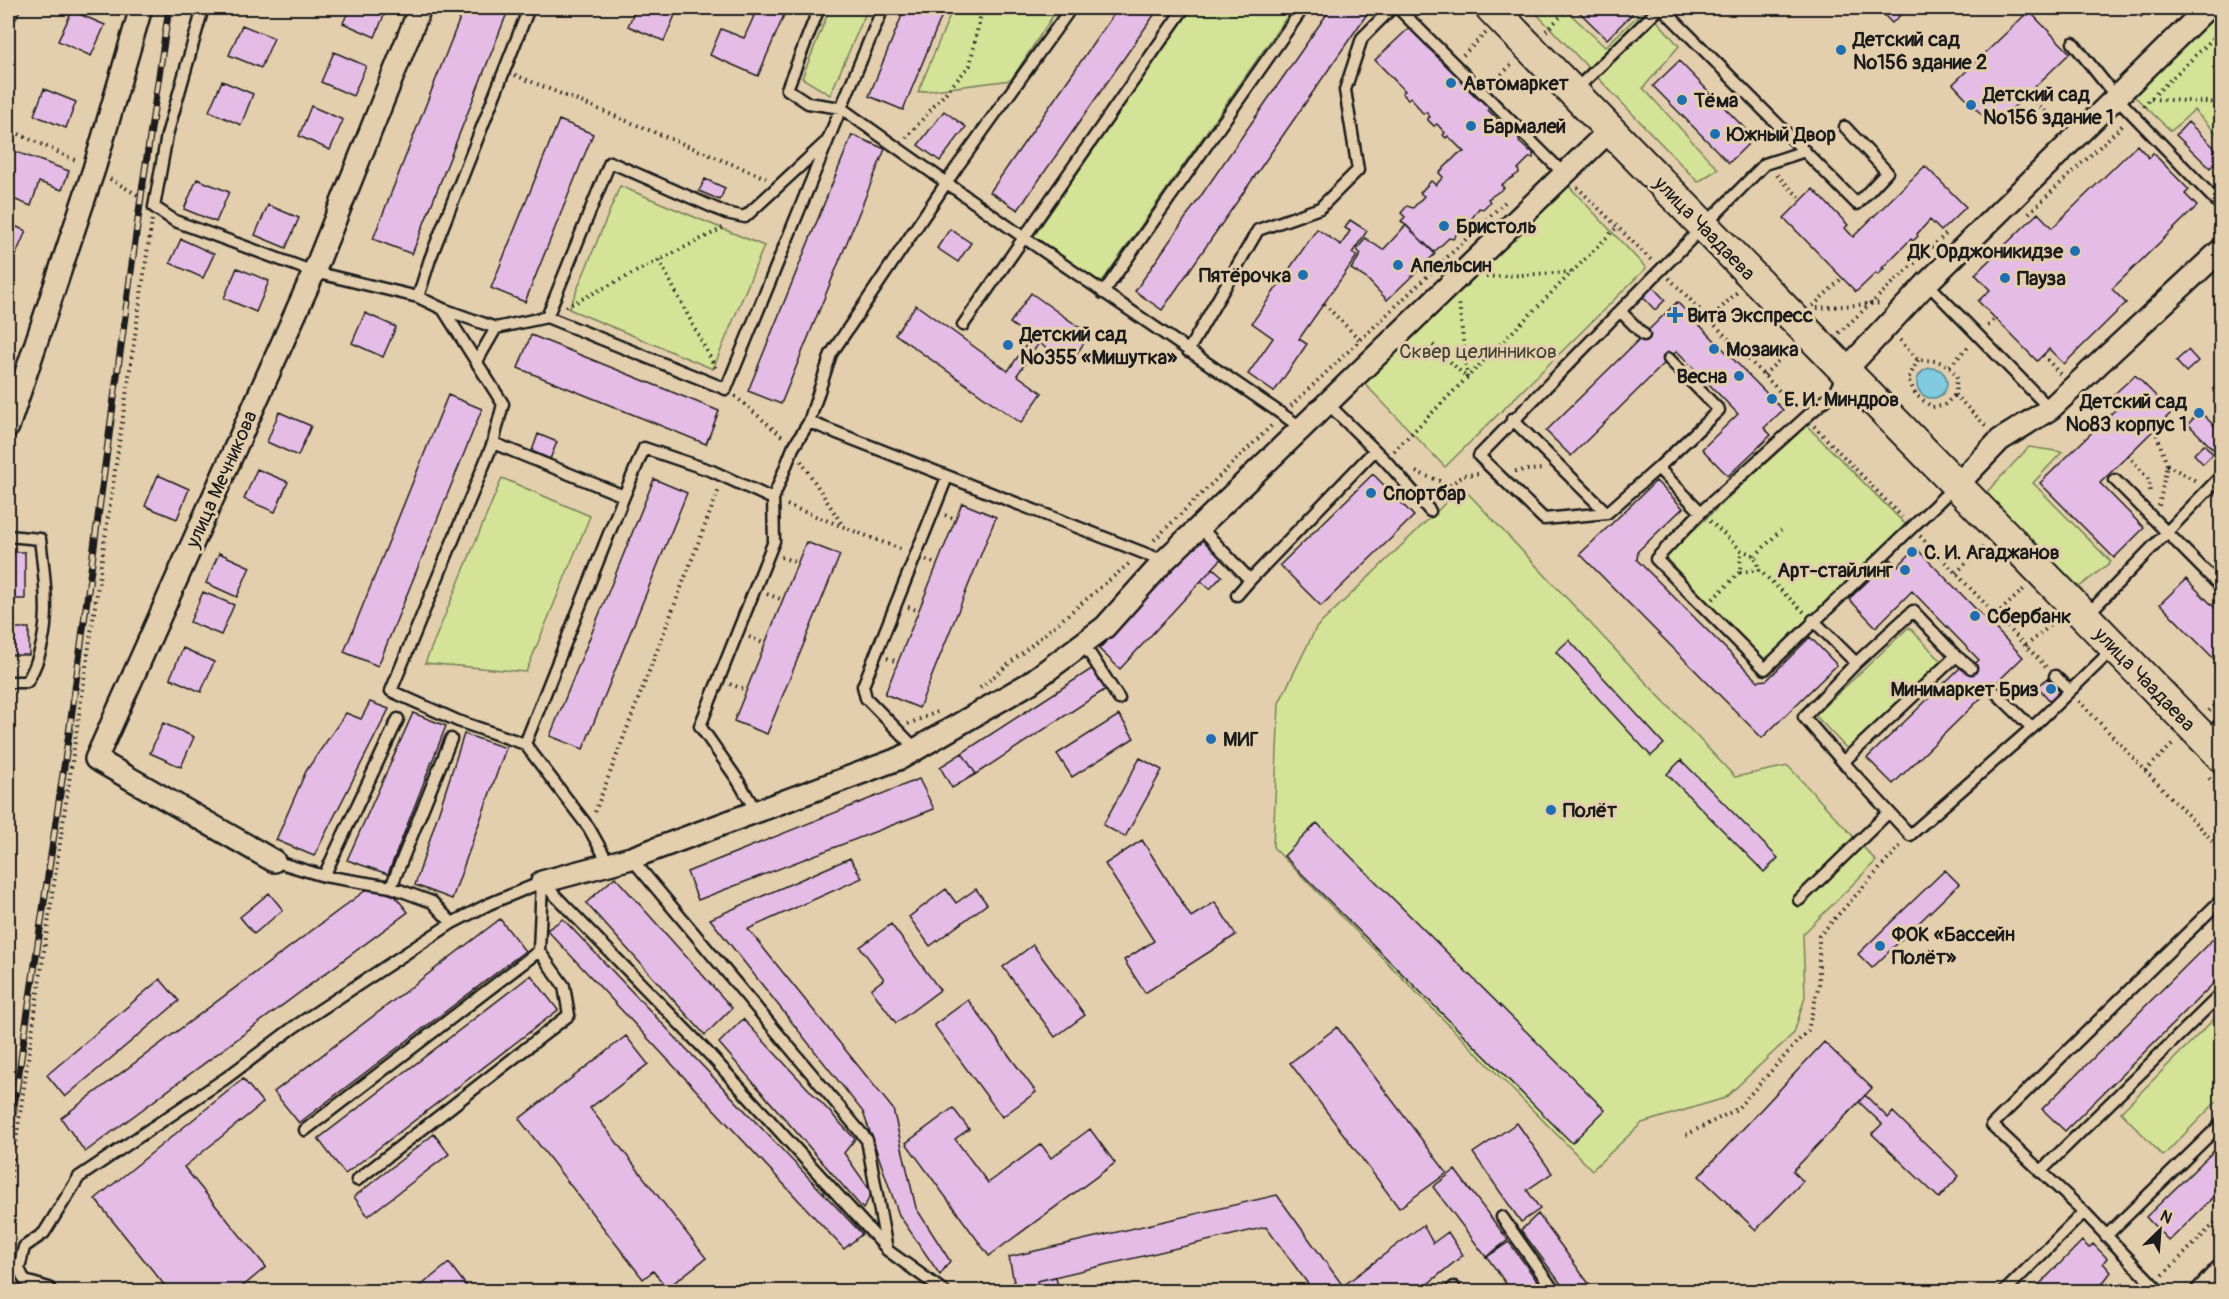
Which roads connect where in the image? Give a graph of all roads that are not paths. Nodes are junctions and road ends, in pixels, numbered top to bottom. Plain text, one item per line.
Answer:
1 (141, 8) edge
2 (203, 8) edge
3 (420, 8) edge
4 (529, 8) edge
5 (819, 8) edge
6 (883, 8) edge
7 (1071, 8) edge
8 (1184, 8) edge
9 (1303, 8) edge
10 (1392, 8) edge
11 (1398, 8) edge
12 (1661, 8) edge
13 (2207, 8) edge
14 (1489, 20) edge
15 (2073, 43) dead end
16 (1573, 92) junction
17 (2117, 98) junction
18 (841, 108) junction
19 (1845, 127) dead end
20 (1610, 130) junction
21 (825, 143) junction
22 (1805, 151) junction
23 (1564, 174) junction
24 (949, 183) junction
25 (2222, 207) edge
26 (1704, 227) junction
27 (1023, 237) junction
28 (2222, 249) edge
29 (314, 272) junction
30 (1927, 283) junction
31 (1103, 293) junction
32 (418, 297) junction
33 (443, 309) junction
34 (1620, 311) junction
35 (547, 317) junction
36 (963, 325) dead end
37 (496, 328) junction
38 (1644, 335) dead end
39 (1188, 351) junction
40 (1669, 360) dead end
41 (477, 361) junction
42 (1844, 372) junction
43 (1328, 404) junction
44 (2050, 409) junction
45 (1512, 419) junction
46 (809, 422) junction
47 (8, 427) edge
48 (1302, 428) junction
49 (493, 443) junction
50 (1375, 450) junction
51 (1658, 468) junction
52 (2222, 475) edge
53 (947, 477) junction
54 (2115, 480) dead end
55 (1956, 486) junction
56 (624, 496) junction
57 (773, 500) junction
58 (1430, 511) dead end
59 (1701, 512) junction
60 (1607, 513) junction
61 (1200, 527) junction
62 (2167, 532) junction
63 (8, 536) edge
64 (1164, 561) junction
65 (1250, 580) junction
66 (2222, 588) edge
67 (1237, 595) dead end
68 (2085, 617) junction
69 (1813, 620) junction
70 (1083, 643) junction
71 (2115, 648) junction
72 (1956, 656) junction
73 (1856, 663) junction
74 (1971, 668) dead end
75 (2055, 676) dead end
76 (8, 682) edge
77 (1990, 688) dead end
78 (2070, 692) junction
79 (1119, 699) dead end
80 (398, 719) dead end
81 (2032, 728) junction
82 (2214, 732) edge
83 (451, 739) dead end
84 (525, 744) junction
85 (916, 749) junction
86 (1843, 762) junction
87 (756, 812) junction
88 (1889, 812) junction
89 (631, 858) junction
90 (274, 861) joint
91 (609, 864) junction
92 (324, 876) junction
93 (542, 882) junction
94 (391, 886) junction
95 (2222, 899) edge
96 (1799, 900) dead end
97 (452, 923) junction
98 (539, 951) junction
99 (2222, 993) edge
100 (2222, 1123) edge
101 (305, 1130) dead end
102 (2040, 1172) junction
103 (357, 1180) dead end
104 (2084, 1212) junction
105 (1502, 1217) dead end
106 (2106, 1236) junction
107 (887, 1250) junction
108 (2222, 1270) edge
109 (2156, 1288) edge
110 (51, 1292) edge
111 (945, 1292) edge
112 (1556, 1292) edge
113 (2004, 1292) edge
114 (2202, 1292) edge

1 - 47 street
2 - 29 lane
3 - 29 street, улица Мечникова
4 - 32 lane
5 - 18 lane
6 - 18 lane
7 - 24 lane
8 - 27 lane
9 - 31 lane
10 - 39 lane
11 - 23 lane
12 - 16 lane
12 - 22 lane
13 - 17 street
14 - 16 street, улица Чаадаева
15 - 17 lane
16 - 20 street, улица Чаадаева
17 - 25 lane
17 - 30 street
18 - 21 lane
18 - 24 lane
19 - 22 lane
20 - 23 street
20 - 26 street, улица Чаадаева
21 - 35 lane
21 - 35 lane
22 - 26 lane
23 - 43 street
24 - 27 lane
24 - 46 lane
26 - 34 lane
26 - 42 street, улица Чаадаева
27 - 31 lane
27 - 36 lane
28 - 44 street
29 - 32 lane
29 - 90 street, улица Мечникова
30 - 42 street
30 - 44 lane
31 - 39 lane
32 - 33 lane
33 - 37 lane
33 - 41 lane
34 - 38 lane
34 - 45 lane
35 - 37 lane
37 - 41 lane
39 - 48 lane
40 - 51 lane
41 - 49 lane
42 - 55 street, улица Чаадаева
42 - 59 lane
43 - 48 street
43 - 50 lane
44 - 55 street
45 - 60 lane
45 - 60 lane
46 - 53 lane
46 - 57 lane
48 - 61 street
49 - 56 lane
49 - 84 lane
50 - 58 lane
50 - 65 lane
51 - 59 lane
51 - 60 lane
52 - 62 lane
53 - 64 lane
53 - 85 lane
54 - 62 lane
55 - 68 street, улица Чаадаева
55 - 69 lane
56 - 57 lane
56 - 84 lane
57 - 87 lane
59 - 69 lane
61 - 64 street
61 - 65 lane
62 - 66 lane
62 - 68 lane
63 - 76 lane
64 - 70 street
65 - 67 lane
68 - 71 street, улица Чаадаева
69 - 73 lane
70 - 79 lane
70 - 85 street
71 - 78 lane
71 - 82 street, улица Чаадаева
72 - 73 lane
72 - 74 lane
72 - 86 lane
73 - 86 lane
75 - 78 lane
77 - 81 lane
78 - 81 lane
80 - 92 lane
81 - 88 lane
83 - 94 lane
84 - 91 lane
85 - 87 street
86 - 88 lane
87 - 89 street
88 - 96 lane
89 - 91 street
89 - 107 lane
90 - 92 lane
91 - 93 street
92 - 94 lane
93 - 97 lane
93 - 98 lane
93 - 107 lane
94 - 97 lane
95 - 102 lane
97 - 110 lane
98 - 101 lane
98 - 103 lane
99 - 102 lane
100 - 106 lane
102 - 104 lane
104 - 106 lane
104 - 113 lane
105 - 112 lane
106 - 109 lane
107 - 111 lane
108 - 114 street

